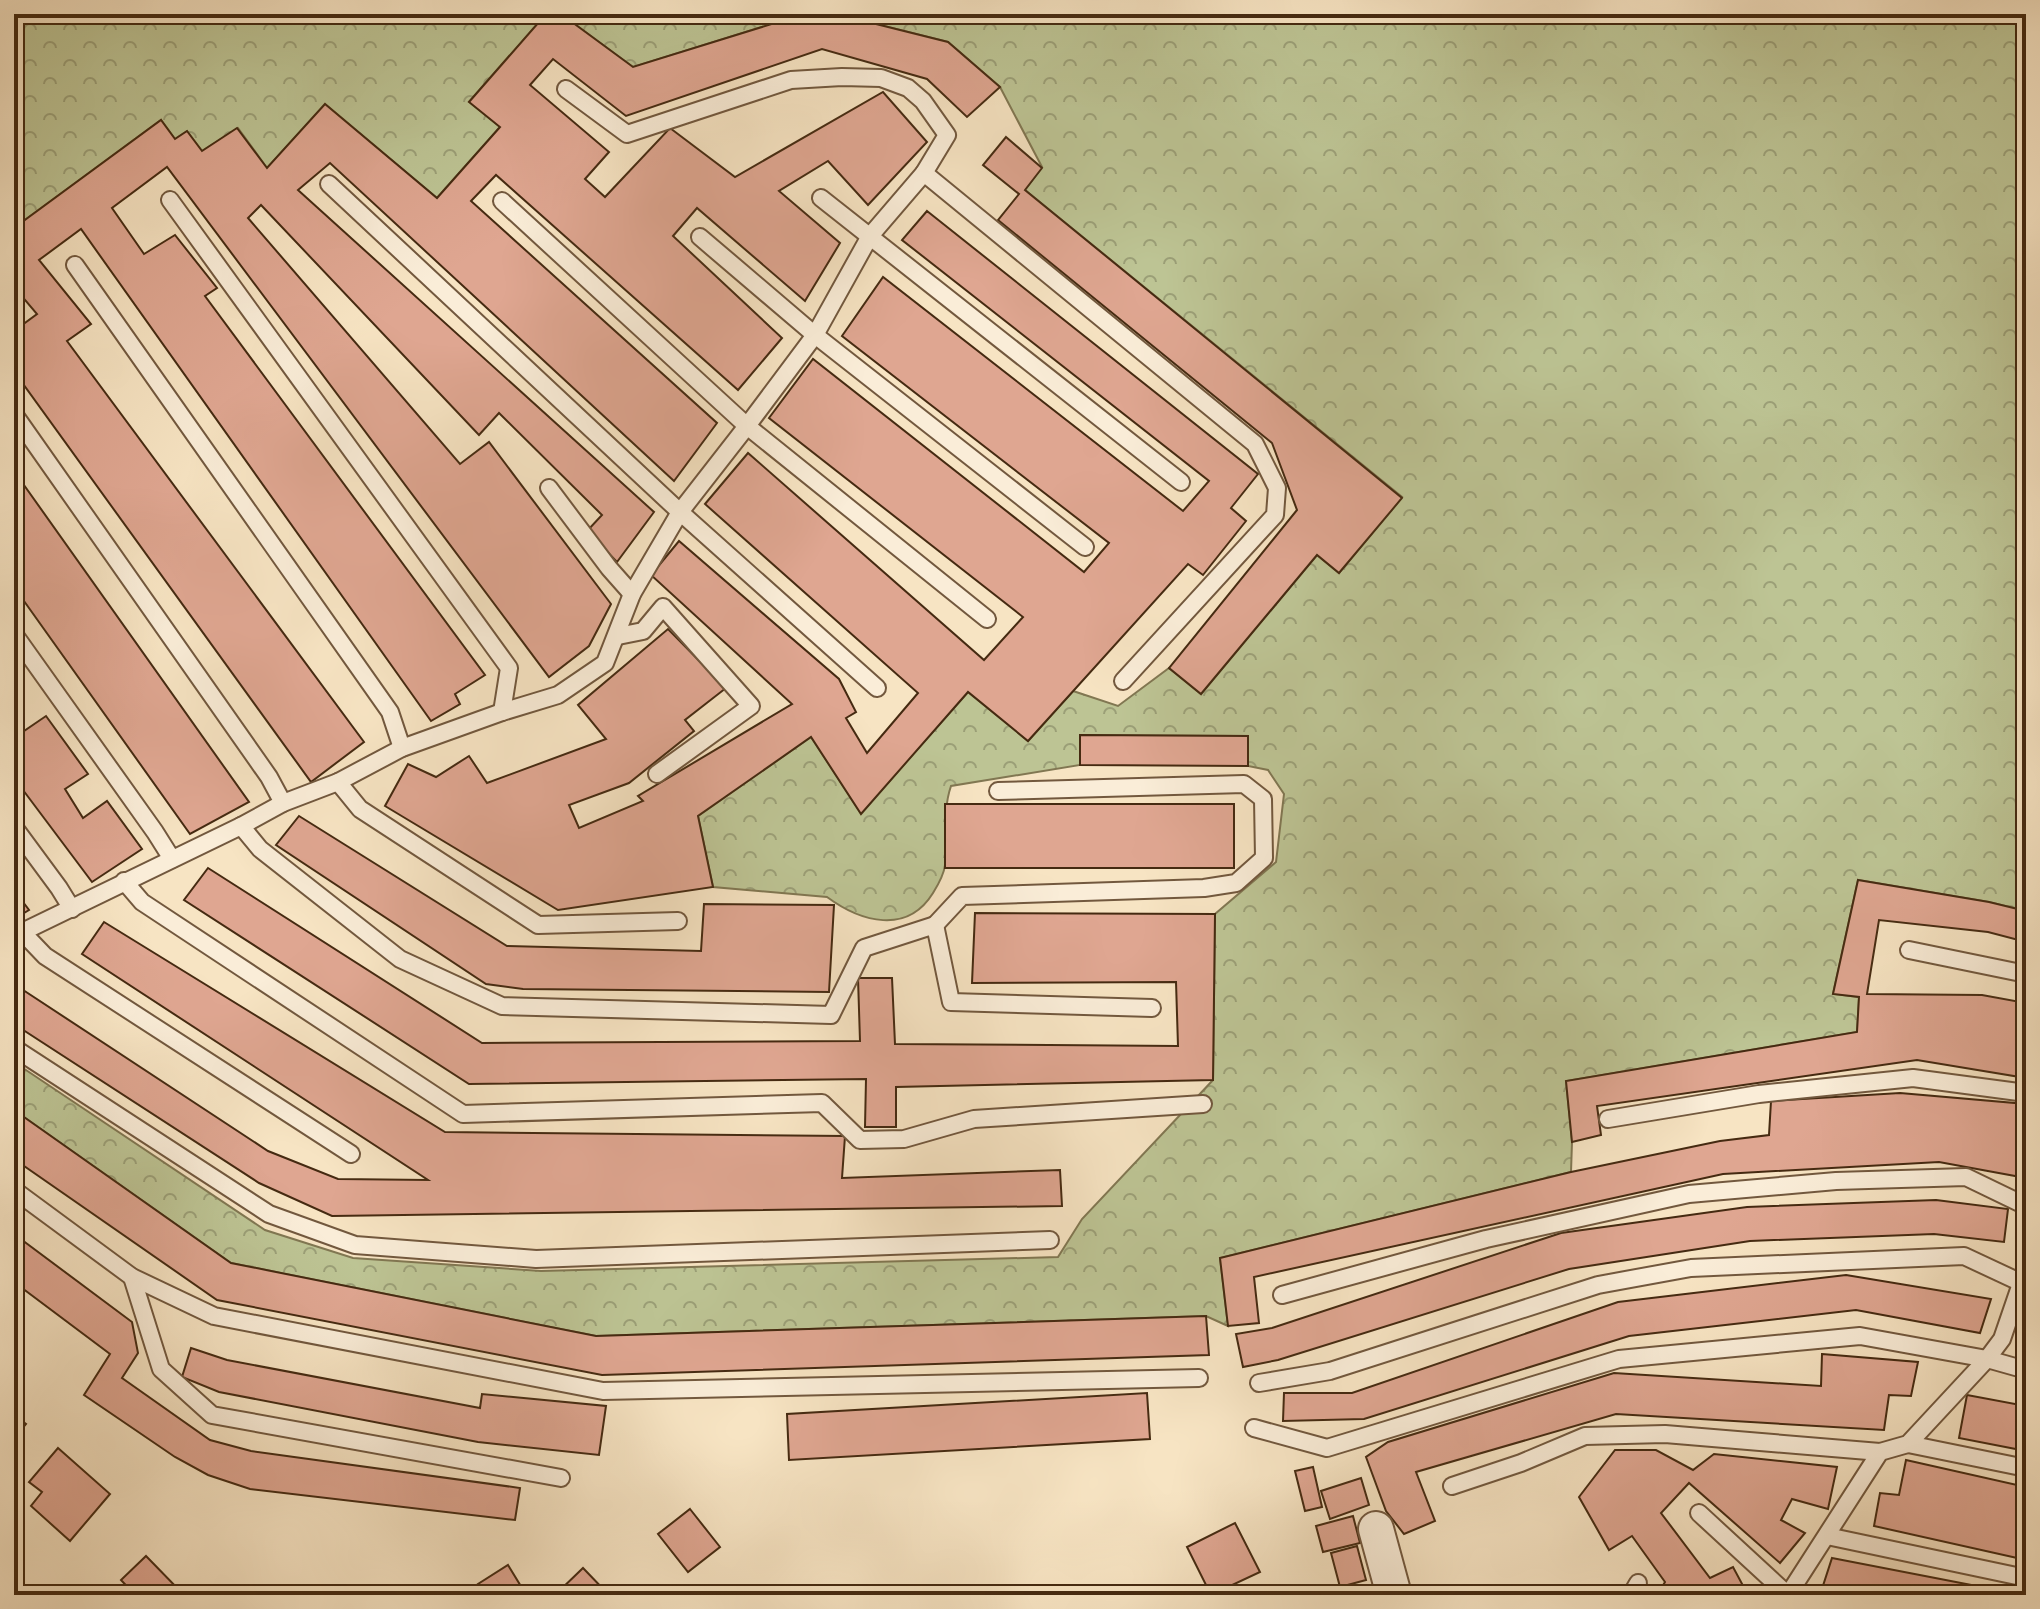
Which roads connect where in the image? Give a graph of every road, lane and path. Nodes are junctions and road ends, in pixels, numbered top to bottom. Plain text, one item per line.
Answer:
1 (566, 89) dead end
2 (924, 173) junction
3 (329, 184) dead end
4 (821, 198) dead end
5 (170, 200) dead end
6 (502, 201) dead end
7 (870, 236) junction
8 (700, 237) dead end
9 (75, 265) dead end
10 (815, 335) junction
11 (14, 414) edge
12 (747, 426) junction
13 (1181, 482) dead end
14 (549, 488) dead end
15 (680, 512) junction
16 (1085, 547) dead end
17 (632, 594) junction
18 (987, 619) dead end
19 (14, 634) edge
20 (618, 636) junction
21 (1123, 681) dead end
22 (877, 688) dead end
23 (502, 712) junction
24 (402, 748) junction
25 (657, 774) dead end
26 (338, 782) junction
27 (998, 791) dead end
28 (283, 803) junction
29 (241, 826) junction
30 (14, 827) edge
31 (172, 859) junction
32 (124, 881) junction
33 (72, 909) junction
34 (678, 921) dead end
35 (935, 925) junction
36 (18, 934) edge
37 (1909, 950) dead end
38 (2026, 974) edge
39 (1152, 1008) dead end
40 (14, 1048) edge
41 (2026, 1093) edge
42 (1203, 1104) dead end
43 (1608, 1119) dead end
44 (351, 1154) dead end
45 (14, 1190) edge
46 (2026, 1206) edge
47 (1050, 1240) dead end
48 (132, 1277) junction
49 (2025, 1279) edge
50 (1282, 1295) dead end
51 (1987, 1359) junction
52 (2026, 1370) edge
53 (1199, 1378) dead end
54 (1259, 1383) dead end
55 (1254, 1428) dead end
56 (1908, 1444) junction
57 (1880, 1452) junction
58 (2026, 1468) edge
59 (561, 1478) dead end
60 (1452, 1486) dead end
61 (1699, 1513) dead end
62 (1376, 1529) dead end
63 (1827, 1536) junction
64 (2026, 1578) edge
65 (1394, 1595) edge
66 (1788, 1595) edge

1 - 2 lane
2 - 7 lane
2 - 21 lane
3 - 15 lane
4 - 7 lane
5 - 23 lane
6 - 12 lane
7 - 10 lane
7 - 13 lane
8 - 10 lane
9 - 24 lane
10 - 12 lane
10 - 16 lane
11 - 28 lane
12 - 15 lane
12 - 18 lane
14 - 17 lane
15 - 17 lane
15 - 22 lane
17 - 20 lane
19 - 31 lane
20 - 23 lane
20 - 25 lane
23 - 24 lane
24 - 26 lane
26 - 28 lane
26 - 34 lane
27 - 35 lane
28 - 29 lane
29 - 31 lane
29 - 35 lane
30 - 33 lane
31 - 32 lane
32 - 33 lane
32 - 42 lane
33 - 36 lane
35 - 39 lane
36 - 44 lane
37 - 38 lane
40 - 47 lane
41 - 43 lane
45 - 48 lane
46 - 50 lane
48 - 53 lane
48 - 59 lane
49 - 51 lane
49 - 54 lane
51 - 52 lane
51 - 55 lane
51 - 56 lane
56 - 57 lane
56 - 58 lane
57 - 60 lane
57 - 63 lane
61 - 66 lane
62 - 65 street
63 - 64 lane
63 - 66 lane

